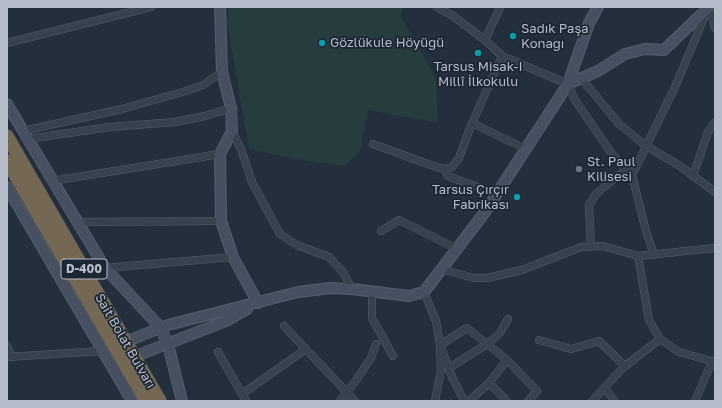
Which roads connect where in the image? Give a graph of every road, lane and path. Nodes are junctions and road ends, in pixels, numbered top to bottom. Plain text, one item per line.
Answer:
1 (151, 7) edge
2 (220, 7) edge
3 (437, 7) edge
4 (500, 7) edge
5 (598, 7) edge
6 (709, 7) edge
7 (715, 28) edge
8 (485, 40) junction
9 (7, 42) edge
10 (502, 56) junction
11 (222, 72) junction
12 (581, 78) junction
13 (568, 84) junction
14 (7, 104) edge
15 (231, 108) junction
16 (715, 122) edge
17 (472, 123) junction
18 (232, 131) junction
19 (708, 132) junction
20 (25, 135) junction
21 (7, 136) edge
22 (715, 136) edge
23 (373, 144) dead end
24 (646, 146) junction
25 (526, 149) junction
26 (220, 154) junction
27 (7, 161) edge
28 (446, 169) junction
29 (626, 169) junction
30 (632, 175) junction
31 (693, 176) junction
32 (52, 181) junction
33 (7, 187) edge
34 (715, 192) edge
35 (497, 194) junction
36 (221, 221) junction
37 (77, 222) junction
38 (382, 231) dead end
39 (591, 247) junction
40 (715, 248) edge
41 (457, 249) junction
42 (654, 255) junction
43 (638, 256) junction
44 (233, 257) junction
45 (105, 268) junction
46 (441, 269) junction
47 (352, 289) junction
48 (372, 291) junction
49 (424, 292) junction
50 (258, 303) junction
51 (508, 319) dead end
52 (284, 326) dead end
53 (160, 327) junction
54 (660, 339) junction
55 (540, 340) dead end
56 (168, 344) junction
57 (376, 344) dead end
58 (487, 344) junction
59 (440, 345) junction
60 (7, 346) edge
61 (114, 346) junction
62 (306, 349) junction
63 (218, 352) dead end
64 (393, 356) dead end
65 (10, 357) edge
66 (507, 360) junction
67 (123, 361) junction
68 (714, 362) edge
69 (625, 366) junction
70 (449, 368) junction
71 (489, 383) junction
72 (605, 388) junction
73 (347, 392) junction
74 (242, 394) junction
75 (132, 401) edge
76 (146, 401) edge
77 (160, 401) edge
78 (182, 401) edge
79 (246, 401) edge
80 (340, 401) edge
81 (355, 401) edge
82 (435, 401) edge
83 (464, 401) edge
84 (469, 401) edge
85 (507, 401) edge
86 (528, 401) edge
87 (592, 401) edge
88 (614, 401) edge
89 (695, 401) edge

1 - 9 street
2 - 11 street
3 - 8 street
4 - 8 street
5 - 13 street
6 - 7 street
6 - 12 street
6 - 24 street
8 - 10 street
10 - 13 street
10 - 17 street
11 - 15 street
11 - 20 street
12 - 13 street
12 - 24 street
13 - 25 street
13 - 29 street
14 - 20 street
15 - 18 street
15 - 20 street
16 - 19 street
17 - 25 street
17 - 28 street
18 - 26 street
18 - 47 street
19 - 22 street
19 - 31 street
20 - 32 street
21 - 61 highway, Sait Bolat Bulvarı / D-400
23 - 28 street
24 - 30 street
24 - 31 street
25 - 35 street
26 - 32 street
26 - 36 street
27 - 61 highway, D-400
28 - 35 street
29 - 30 street
29 - 39 street
30 - 42 street
31 - 34 street
32 - 37 street
33 - 61 street
35 - 41 street
36 - 37 street
36 - 44 street
37 - 45 street
38 - 41 street
39 - 43 street
39 - 46 street
40 - 42 street
41 - 46 street
42 - 43 street
43 - 54 street
44 - 45 street
44 - 50 street
45 - 53 street
46 - 49 street
47 - 48 street
47 - 50 street
48 - 49 street
48 - 64 street
49 - 59 street
50 - 53 street
50 - 56 street
51 - 58 street
52 - 62 street
53 - 56 street
53 - 61 street
54 - 68 street
54 - 69 street
55 - 69 street
56 - 67 street
56 - 78 street
57 - 73 street
58 - 59 street
58 - 66 street
58 - 70 street
59 - 70 street
59 - 82 street
60 - 65 street
61 - 65 street
61 - 67 highway, D-400
62 - 73 street
62 - 74 street
63 - 74 street
66 - 71 street
66 - 86 street
67 - 75 street
67 - 76 highway, D-400
67 - 77 highway, Sait Bolat Bulvarı / D-400
68 - 89 street
69 - 72 street
70 - 83 street
71 - 84 street
71 - 85 street
72 - 87 street
72 - 88 street
73 - 80 street
73 - 81 street
74 - 79 street

